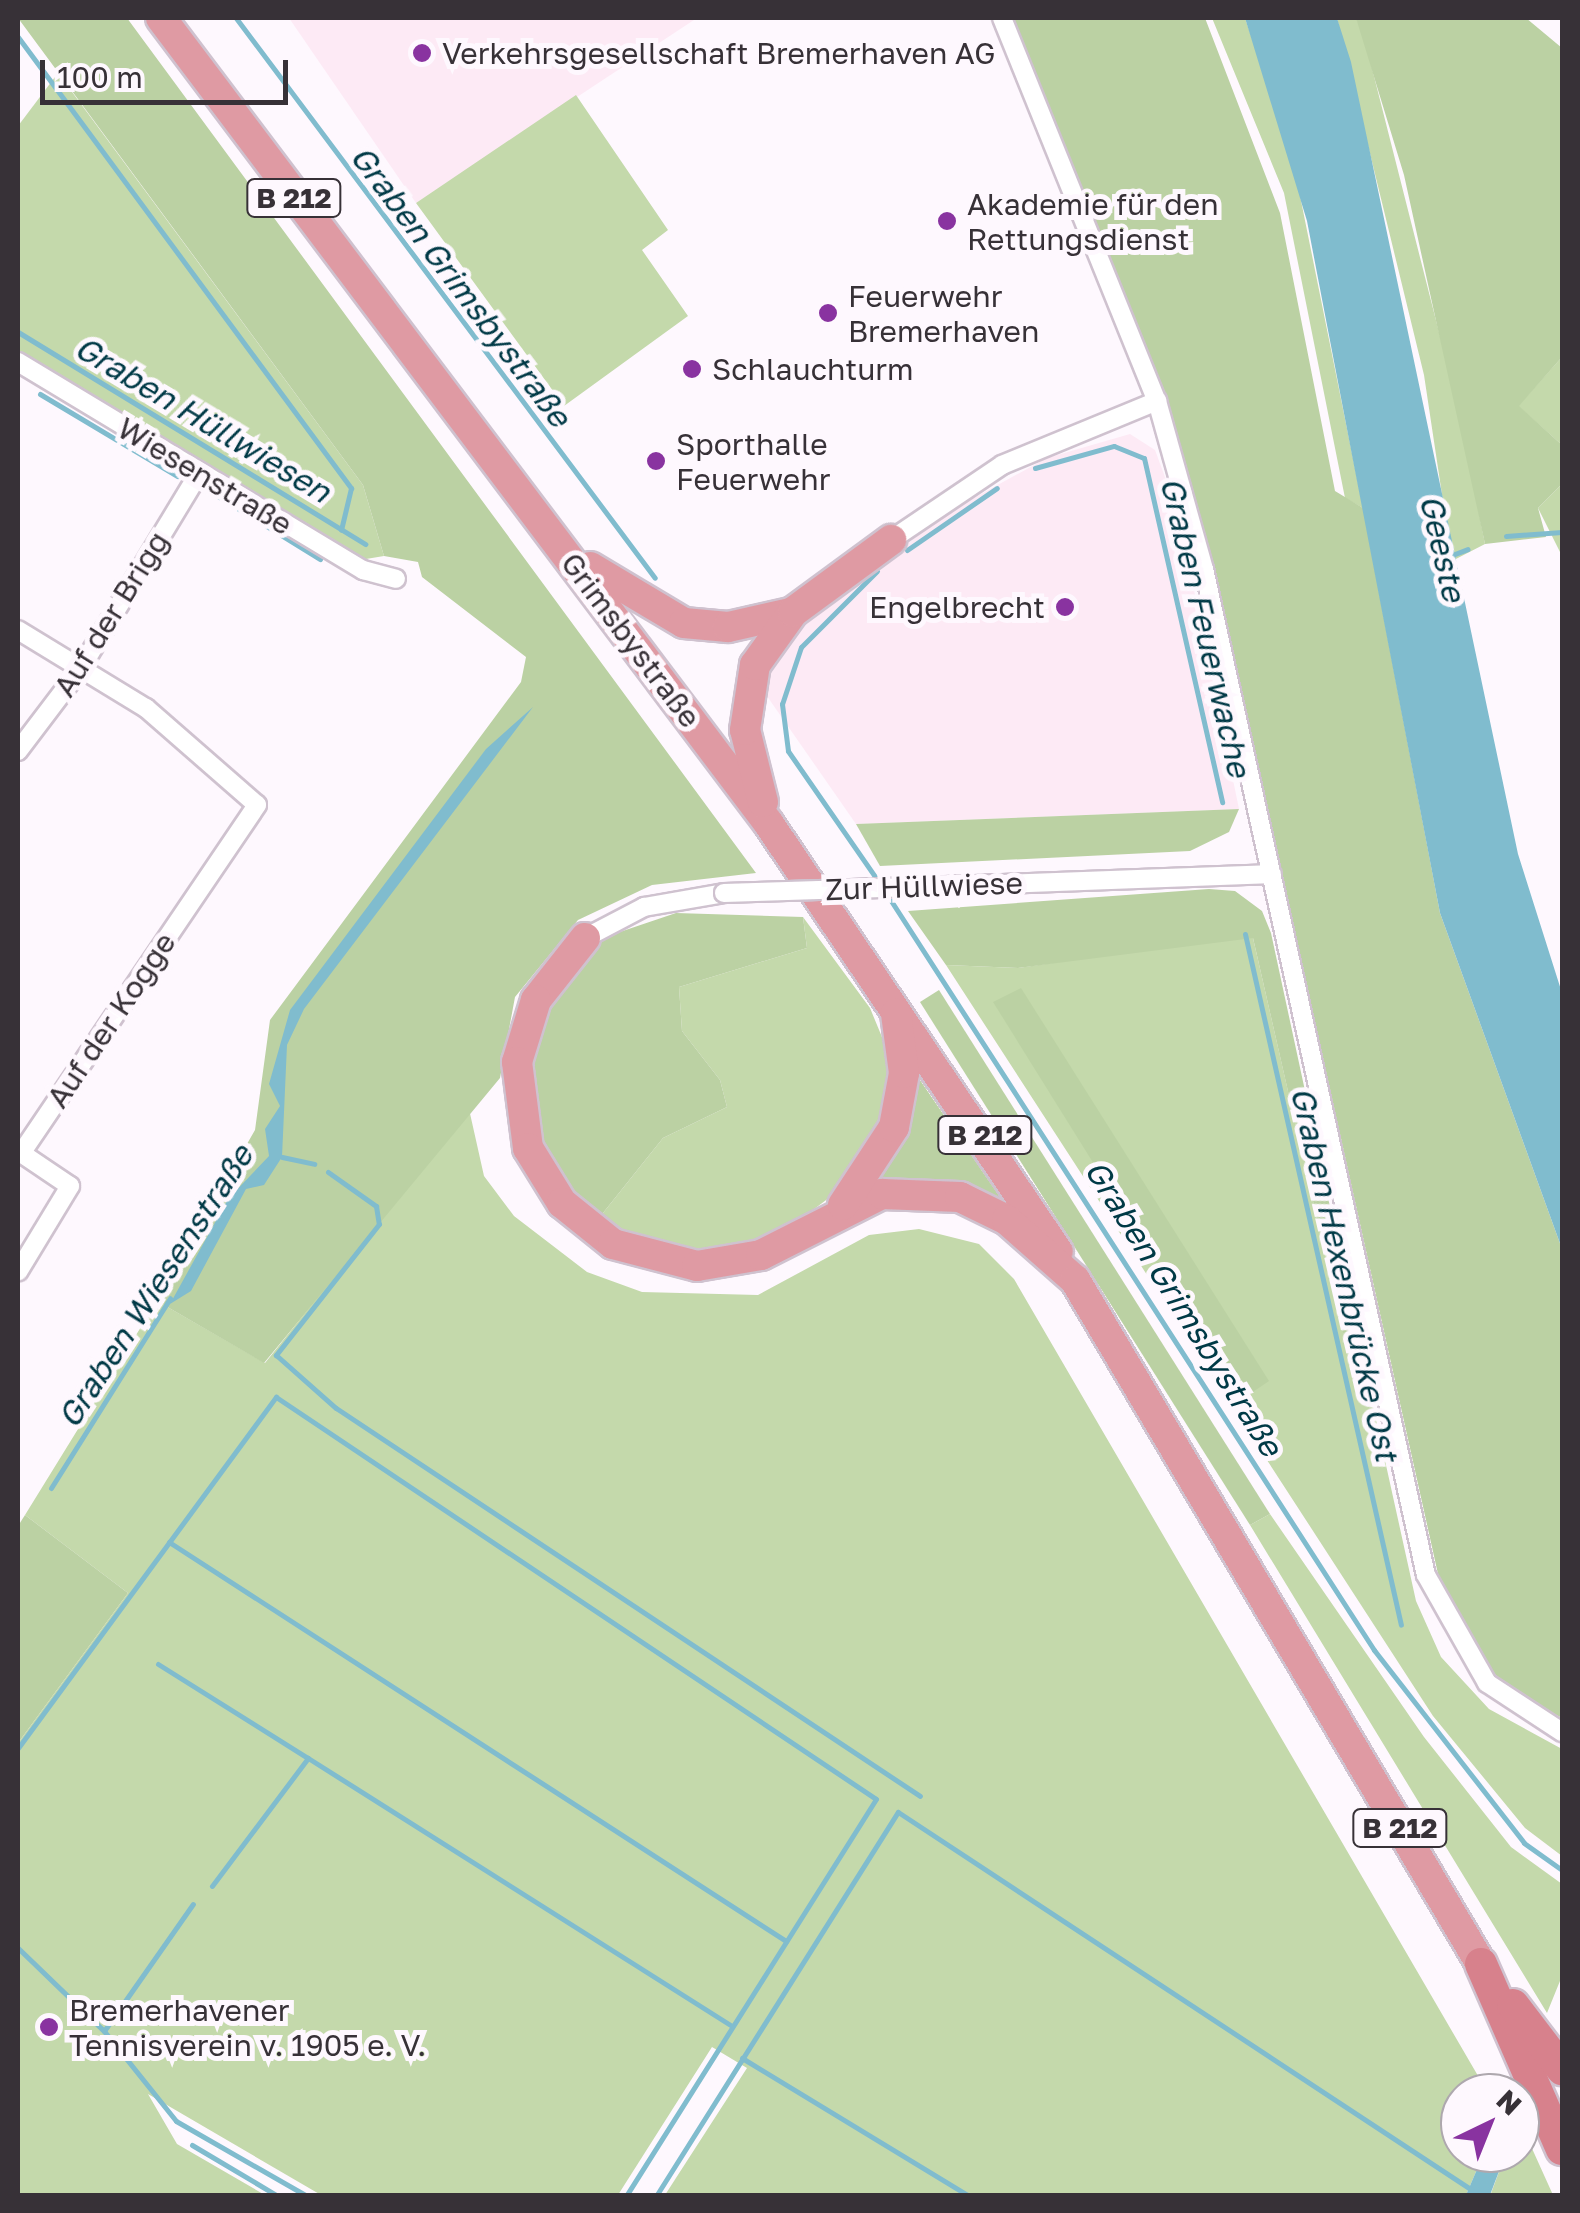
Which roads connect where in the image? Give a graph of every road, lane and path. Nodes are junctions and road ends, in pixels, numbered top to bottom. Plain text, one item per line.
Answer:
1 (162, 18) edge
2 (1002, 18) edge
3 (18, 362) edge
4 (1156, 401) junction
5 (199, 473) junction
6 (556, 538) junction
7 (891, 540) joint
8 (396, 579) dead end
9 (793, 612) junction
10 (18, 630) edge
11 (81, 668) junction
12 (18, 751) edge
13 (770, 824) junction
14 (1272, 874) junction
15 (585, 938) joint
16 (889, 994) junction
17 (20, 1151) edge
18 (833, 1214) junction
19 (18, 1272) edge
20 (1075, 1280) junction
21 (1562, 1732) edge
22 (1482, 1964) joint
23 (1557, 2093) edge
24 (1562, 2149) edge

1 - 6 highway, Grimsbystraße / B 212
2 - 4 street
3 - 5 street, Wiesenstraße
4 - 7 street
4 - 14 street
5 - 8 street, Wiesenstraße
5 - 11 street, Auf der Brigg
6 - 9 highway
6 - 13 highway, Grimsbystraße / B 212
7 - 9 highway
9 - 13 highway
10 - 11 street
11 - 12 street, Auf der Brigg
11 - 17 street, Auf der Kogge
13 - 16 highway, Grimsbystraße / B 212
14 - 15 street, Zur Hüllwiese, bridge
14 - 21 street
15 - 18 highway
16 - 18 highway
16 - 20 highway, Grimsbystraße / B 212
17 - 19 street, Auf der Kogge
18 - 20 highway
20 - 22 highway, B 212
22 - 23 highway
23 - 24 highway

